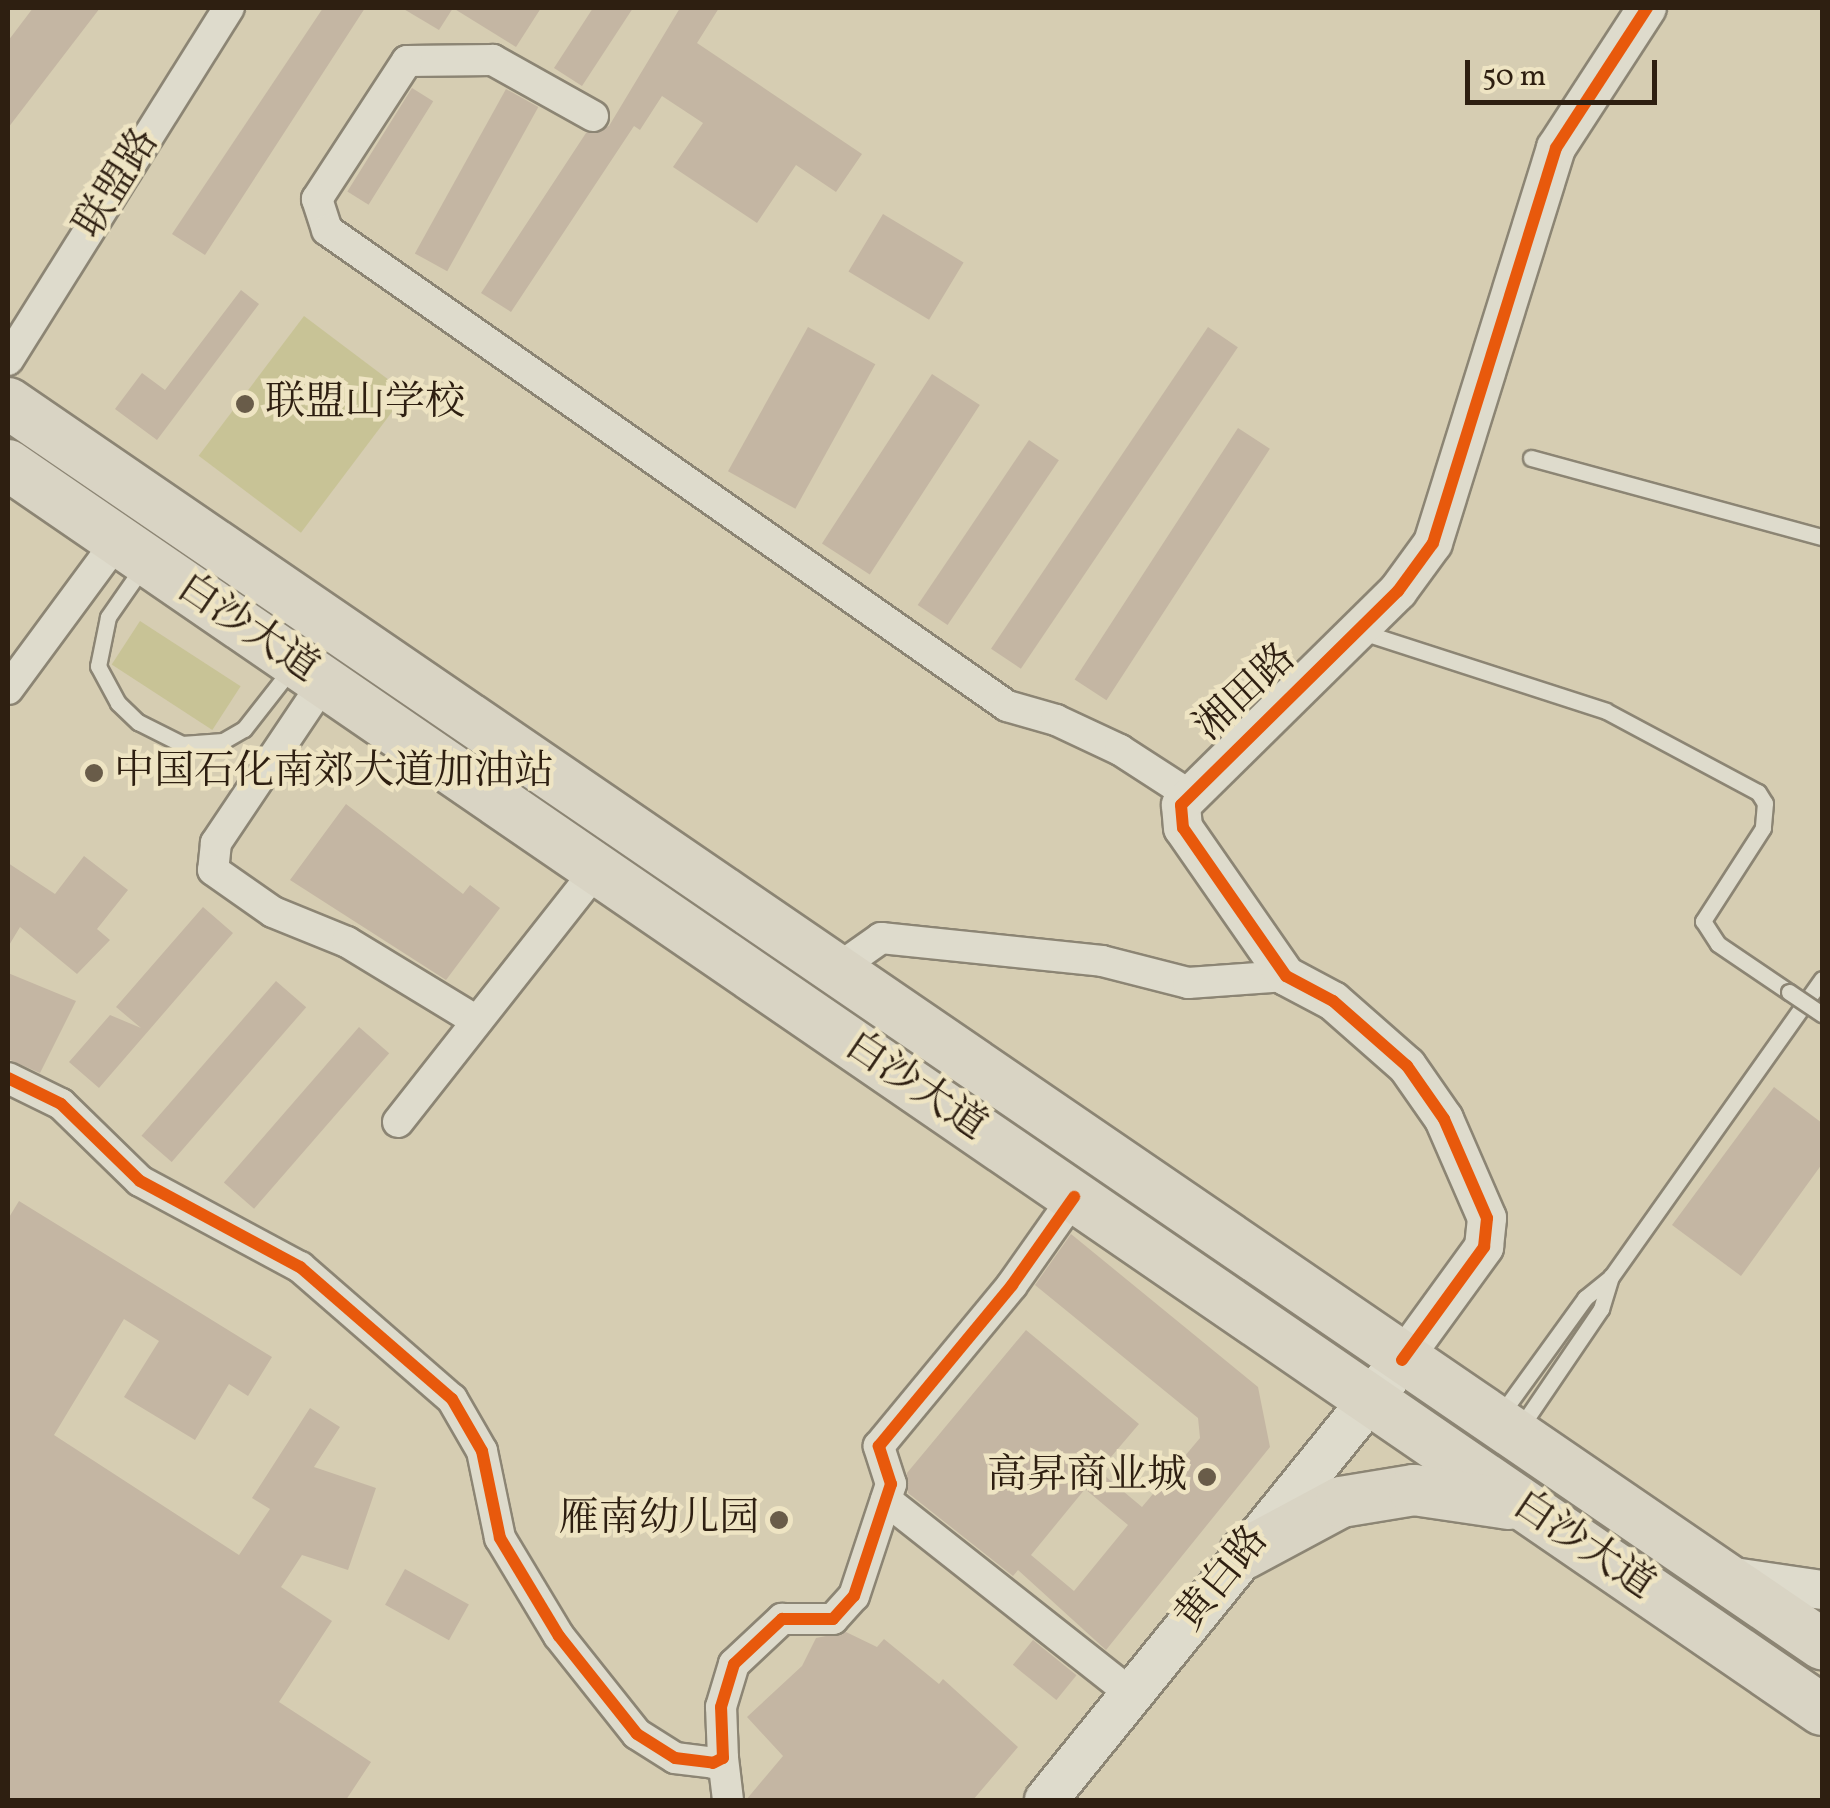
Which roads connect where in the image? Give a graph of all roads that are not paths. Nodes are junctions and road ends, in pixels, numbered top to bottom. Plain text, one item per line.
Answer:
1 (228, 8) edge
2 (1647, 8) edge
3 (593, 116) dead end
4 (8, 360) edge
5 (8, 402) edge
6 (1531, 458) dead end
7 (8, 465) edge
8 (1822, 536) edge
9 (133, 551) junction
10 (1358, 631) junction
11 (310, 672) junction
12 (8, 689) edge
13 (1188, 794) junction
14 (597, 869) junction
15 (833, 972) junction
16 (1286, 976) junction
17 (1822, 979) edge
18 (1822, 1014) edge
19 (477, 1021) junction
20 (8, 1078) edge
21 (398, 1122) dead end
22 (1074, 1197) junction
23 (1611, 1277) junction
24 (1402, 1360) junction
25 (1371, 1400) junction
26 (1505, 1429) junction
27 (886, 1500) junction
28 (1530, 1509) junction
29 (1244, 1554) junction
30 (1720, 1575) junction
31 (1822, 1590) edge
32 (1822, 1644) edge
33 (1130, 1692) junction
34 (1822, 1710) edge
35 (724, 1758) junction
36 (728, 1800) edge
37 (1046, 1800) edge

1 - 4 street, 联盟路
2 - 10 street, 湘田路
3 - 13 street
5 - 15 main road, 白沙大道
6 - 8 lane
7 - 9 main road, 白沙大道
9 - 11 main road, 白沙大道
9 - 11 lane
9 - 12 street
10 - 13 street, 湘田路
10 - 18 lane, bridge
11 - 14 main road, 白沙大道
11 - 19 street
13 - 16 street, 湘田路
14 - 19 street
14 - 22 main road, 白沙大道
15 - 16 street
15 - 24 main road, 白沙大道
16 - 24 street, 湘田路
17 - 23 lane
19 - 21 street
20 - 35 street
22 - 25 main road, 白沙大道
22 - 27 street
23 - 26 lane
23 - 26 lane
24 - 25 main road, 黄白路
24 - 26 main road, 白沙大道
25 - 28 main road, 白沙大道
25 - 29 main road, 黄白路
26 - 30 main road, 白沙大道
27 - 33 street
27 - 35 street
28 - 29 main road
28 - 34 main road, 白沙大道
29 - 33 main road, 黄白路
30 - 31 street
30 - 32 main road, 白沙大道
33 - 37 main road, 黄白路
35 - 36 street

